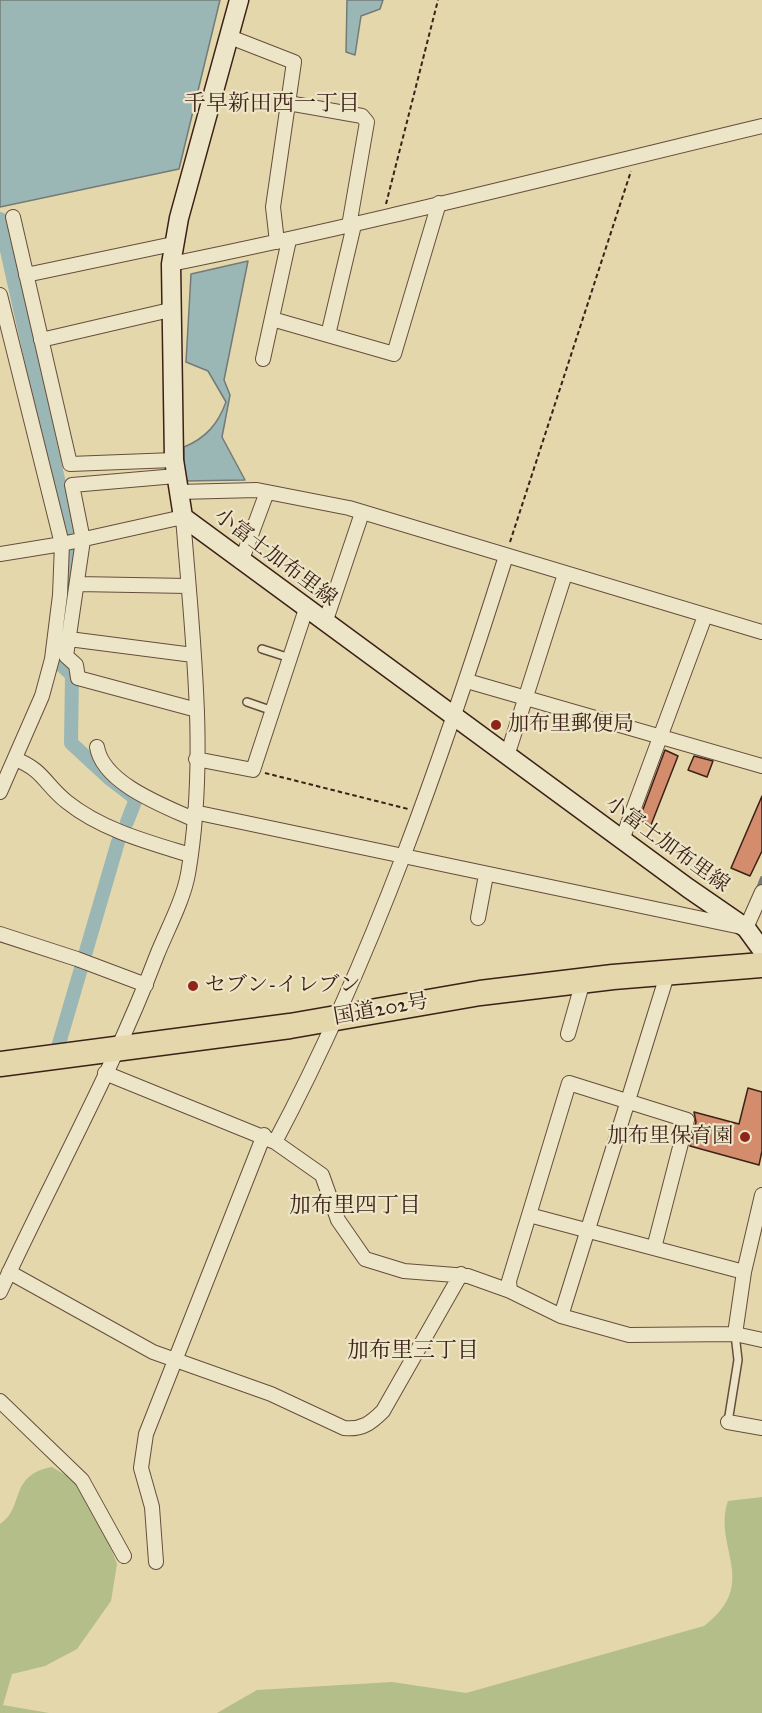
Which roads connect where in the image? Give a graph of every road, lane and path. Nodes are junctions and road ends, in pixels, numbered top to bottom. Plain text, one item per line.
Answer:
1 (239, 0) edge
2 (438, 0) edge
3 (231, 37) junction
4 (288, 103) junction
5 (762, 126) edge
6 (636, 156) junction
7 (439, 203) junction
8 (13, 217) dead end
9 (383, 219) junction
10 (352, 226) junction
11 (283, 241) junction
12 (173, 244) junction
13 (171, 264) junction
14 (26, 275) junction
15 (0, 296) edge
16 (170, 310) junction
17 (272, 319) junction
18 (328, 335) junction
19 (41, 340) junction
20 (6, 347) edge
21 (263, 359) dead end
22 (70, 464) junction
23 (176, 476) junction
24 (72, 485) junction
25 (267, 492) junction
26 (362, 513) junction
27 (183, 517) junction
28 (83, 540) junction
29 (62, 544) junction
30 (0, 554) edge
31 (506, 556) junction
32 (241, 562) junction
33 (565, 574) junction
34 (77, 584) junction
35 (188, 586) junction
36 (306, 609) junction
37 (705, 616) junction
38 (325, 623) junction
39 (762, 632) edge
40 (69, 639) junction
41 (262, 649) dead end
42 (193, 655) junction
43 (290, 658) junction
44 (467, 681) junction
45 (526, 698) junction
46 (247, 702) dead end
47 (197, 710) junction
48 (273, 711) junction
49 (454, 714) junction
50 (659, 737) junction
51 (97, 747) dead end
52 (507, 756) junction
53 (15, 759) junction
54 (196, 759) junction
55 (762, 766) edge
56 (253, 770) junction
57 (0, 792) edge
58 (420, 812) junction
59 (194, 815) junction
60 (622, 840) junction
61 (190, 855) junction
62 (404, 858) junction
63 (486, 875) junction
64 (762, 892) edge
65 (478, 918) dead end
66 (746, 928) junction
67 (0, 934) edge
68 (762, 950) edge
69 (762, 965) edge
70 (668, 972) junction
71 (583, 981) junction
72 (146, 985) junction
73 (337, 1018) junction
74 (568, 1034) dead end
75 (117, 1048) junction
76 (0, 1064) edge
77 (105, 1073) junction
78 (628, 1101) junction
79 (269, 1138) junction
80 (762, 1195) edge
81 (529, 1215) junction
82 (588, 1231) junction
83 (654, 1248) junction
84 (756, 1252) edge
85 (9, 1272) junction
86 (744, 1272) junction
87 (461, 1274) junction
88 (510, 1291) junction
89 (0, 1292) edge
90 (561, 1316) junction
91 (735, 1334) junction
92 (762, 1340) edge
93 (175, 1361) junction
94 (0, 1401) edge
95 (728, 1422) joint
96 (762, 1428) edge
97 (124, 1556) dead end
98 (156, 1562) dead end

1 - 3 main road, 小富士加布里線
2 - 9 path
3 - 4 street
3 - 12 main road, 小富士加布里線
4 - 10 street
4 - 11 street
5 - 6 street
6 - 7 street
6 - 31 path
7 - 9 street
7 - 18 street
8 - 14 street
9 - 10 street
10 - 11 street
10 - 18 street
11 - 13 street
11 - 17 street
12 - 13 main road, 小富士加布里線
12 - 14 street
13 - 16 main road, 小富士加布里線
14 - 19 street
15 - 20 street
16 - 19 street
16 - 23 main road, 小富士加布里線
17 - 18 street
17 - 21 street
19 - 22 street
20 - 29 street
22 - 23 street
22 - 24 street
23 - 24 street
23 - 25 street
23 - 27 main road, 小富士加布里線
24 - 28 street
25 - 26 street
25 - 32 street
26 - 31 street
26 - 38 street
27 - 28 street
27 - 32 main road, 小富士加布里線
27 - 35 street
28 - 29 street
28 - 34 street
29 - 30 street
29 - 53 street
31 - 33 street
31 - 44 street
32 - 36 main road, 小富士加布里線
33 - 37 street
33 - 45 street
34 - 35 street
34 - 40 street
35 - 42 street
36 - 38 main road, 小富士加布里線
36 - 43 street
37 - 39 street
37 - 50 street
38 - 49 main road, 小富士加布里線
40 - 42 street
40 - 47 street
41 - 43 lane
42 - 47 street
43 - 48 street
44 - 45 street
44 - 49 street
45 - 50 street
45 - 52 street
46 - 48 lane
47 - 54 street
48 - 56 street
49 - 52 main road, 小富士加布里線
49 - 58 street
50 - 55 street
50 - 60 street
51 - 59 street
52 - 60 main road, 小富士加布里線
53 - 57 street
53 - 61 street
54 - 56 street
54 - 59 street
56 - 58 path
58 - 62 street
59 - 61 street
59 - 62 street
60 - 66 main road, 小富士加布里線
61 - 72 street
62 - 63 street
62 - 73 street
63 - 65 street
63 - 66 street
64 - 66 street
66 - 68 main road, 小富士加布里線
67 - 72 street
69 - 70 highway, 国道202号
70 - 71 highway, 国道202号
70 - 78 street
71 - 73 highway, 国道202号
71 - 74 street
72 - 75 street
73 - 75 highway, 国道202号
73 - 79 street
75 - 76 highway, 国道202号
75 - 77 street
77 - 79 street
77 - 85 street
78 - 81 street
78 - 82 street
78 - 83 street
79 - 87 street
79 - 93 street
80 - 84 street
81 - 82 street
81 - 88 street
82 - 83 street
82 - 90 street
83 - 86 street
84 - 86 street
85 - 89 street
85 - 93 street
86 - 91 street
87 - 88 street
87 - 93 street
88 - 90 street
90 - 91 street
91 - 92 street
91 - 95 lane
93 - 98 street
94 - 97 street
95 - 96 street

